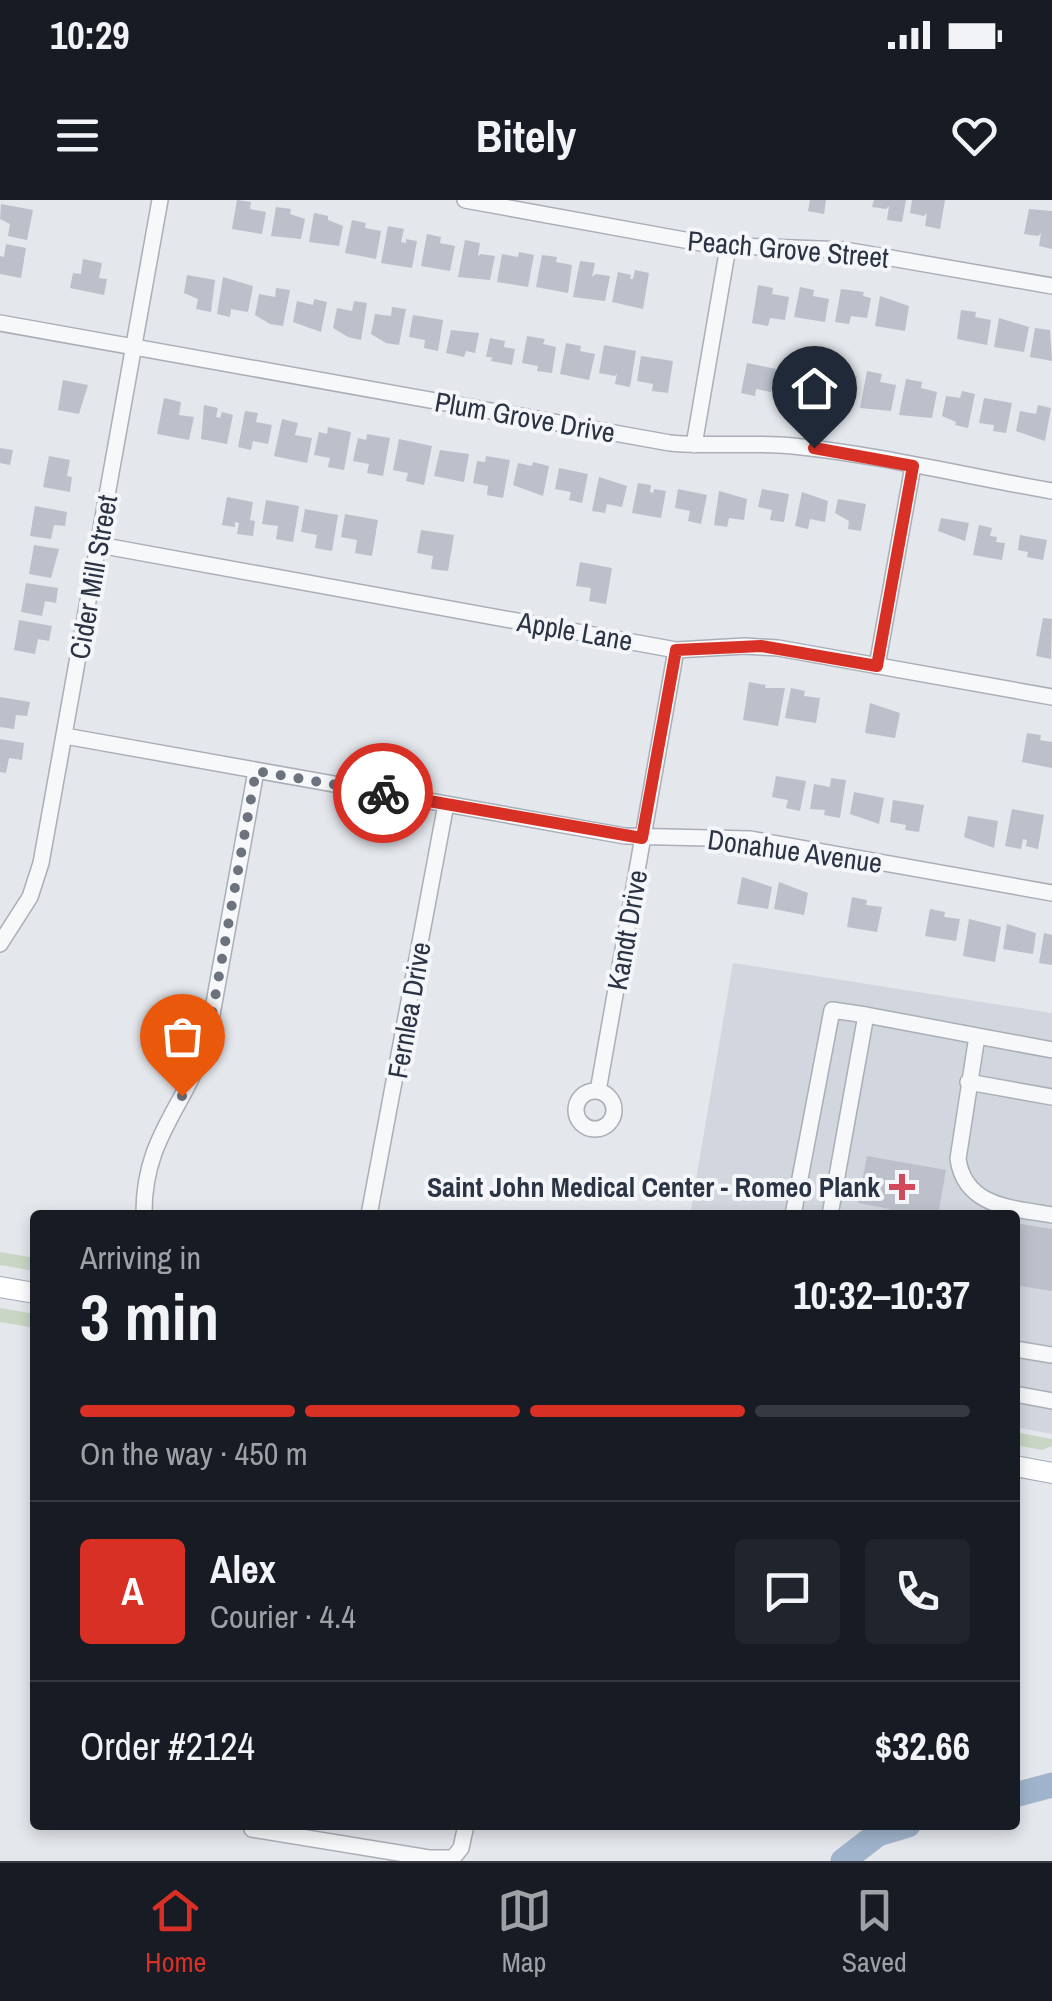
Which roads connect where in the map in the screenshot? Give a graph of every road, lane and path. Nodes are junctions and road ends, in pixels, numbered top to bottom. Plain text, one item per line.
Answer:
1 (160, 200) edge
2 (465, 200) edge
3 (554, 208) edge
4 (728, 248) junction
5 (1052, 286) edge
6 (0, 323) edge
7 (134, 347) junction
8 (694, 445) junction
9 (913, 466) junction
10 (1052, 491) edge
11 (99, 546) junction
12 (676, 650) junction
13 (877, 666) junction
14 (1052, 697) edge
15 (66, 736) junction
16 (256, 771) junction
17 (446, 804) junction
18 (642, 838) junction
19 (1052, 893) edge
20 (0, 944) edge
21 (866, 1016) junction
22 (977, 1036) junction
23 (1052, 1050) edge
24 (968, 1082) junction
25 (598, 1091) dead end
26 (1052, 1097) edge
27 (144, 1210) edge
28 (370, 1210) edge
29 (799, 1210) edge
30 (831, 1210) edge
31 (1052, 1214) edge
32 (0, 1287) edge
33 (30, 1292) edge
34 (1020, 1350) edge
35 (1052, 1355) edge
36 (1020, 1394) edge
37 (1051, 1397) edge
38 (1020, 1467) edge
39 (1052, 1473) edge
40 (258, 1830) edge
41 (465, 1830) edge

1 - 7 street, Cider Mill Street
2 - 3 street, Peach Grove Street
3 - 4 street, Peach Grove Street
4 - 5 street, Peach Grove Street
4 - 8 street
6 - 7 street, Plum Grove Drive
7 - 8 street, Plum Grove Drive
7 - 11 street, Cider Mill Street
8 - 9 street, Plum Grove Drive
9 - 10 street, Plum Grove Drive
9 - 13 street
11 - 12 street, Apple Lane
11 - 15 street, Cider Mill Street
12 - 13 street, Apple Lane
12 - 18 street, Kandt Drive
13 - 14 street, Apple Lane
15 - 16 street, Donahue Avenue
15 - 20 street, Cider Mill Street
16 - 17 street, Donahue Avenue
16 - 27 street
17 - 18 street, Donahue Avenue
17 - 28 street, Fernlea Drive
18 - 19 street, Donahue Avenue
18 - 25 street, Kandt Drive
21 - 22 street
21 - 29 street
21 - 30 street
22 - 23 street
22 - 24 street
24 - 26 street
24 - 31 street
32 - 33 main road
34 - 35 street
36 - 37 street
38 - 39 main road
40 - 41 street

